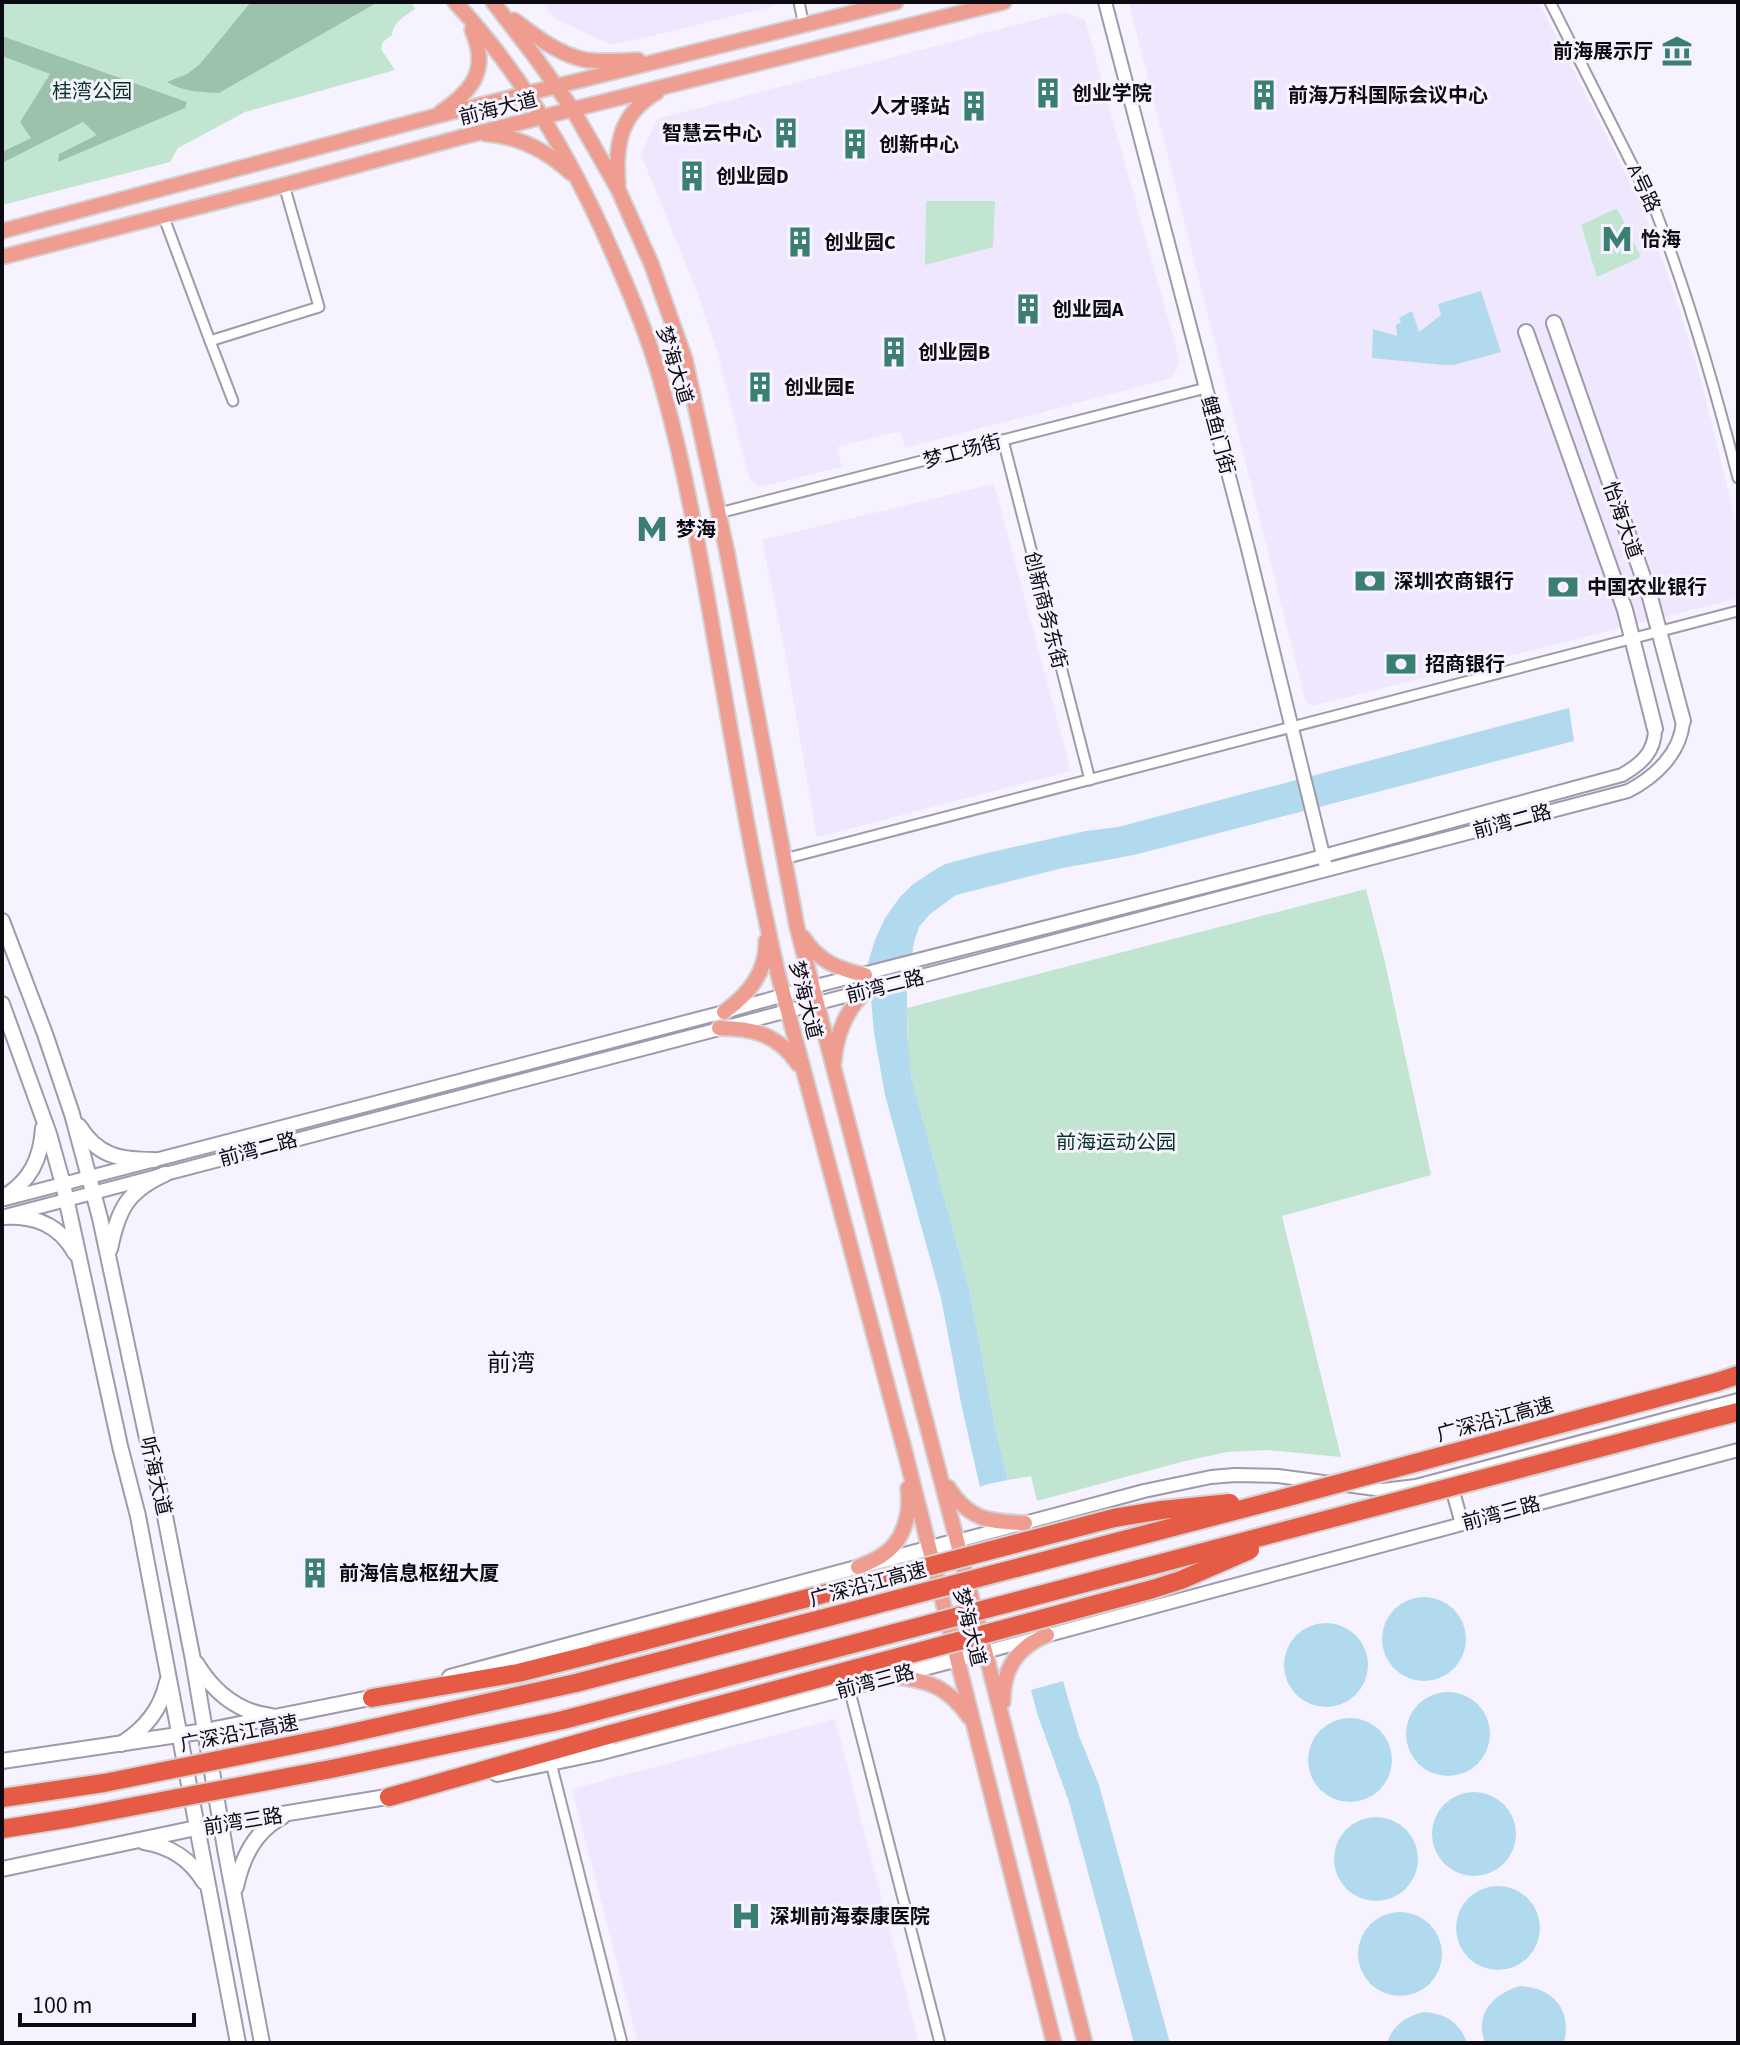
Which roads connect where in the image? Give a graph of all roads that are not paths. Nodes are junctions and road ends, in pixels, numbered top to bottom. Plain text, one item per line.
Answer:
1 (455, 2) edge
2 (799, 2) edge
3 (896, 2) edge
4 (1004, 2) edge
5 (1105, 2) edge
6 (1550, 2) edge
7 (495, 4) edge
8 (804, 26) junction
9 (658, 60) junction
10 (667, 86) junction
11 (556, 87) junction
12 (526, 93) junction
13 (573, 110) junction
14 (436, 116) junction
15 (543, 117) junction
16 (462, 137) junction
17 (580, 182) junction
18 (284, 185) junction
19 (618, 189) junction
20 (163, 215) junction
21 (2, 231) edge
22 (2, 257) edge
23 (1554, 323) dead end
24 (1526, 332) dead end
25 (210, 341) junction
26 (1206, 388) junction
27 (233, 401) dead end
28 (1003, 440) junction
29 (1738, 478) edge
30 (719, 513) junction
31 (1738, 611) edge
32 (1659, 632) junction
33 (1633, 638) junction
34 (1683, 721) joint
35 (1291, 727) junction
36 (1655, 729) joint
37 (1090, 780) junction
38 (1323, 856) junction
39 (784, 859) junction
40 (1327, 870) junction
41 (766, 920) junction
42 (2, 921) edge
43 (797, 927) junction
44 (865, 975) junction
45 (812, 987) junction
46 (866, 991) junction
47 (785, 1003) junction
48 (816, 1003) junction
49 (2, 1004) edge
50 (724, 1012) junction
51 (719, 1028) junction
52 (804, 1075) junction
53 (836, 1082) junction
54 (72, 1114) junction
55 (44, 1120) junction
56 (154, 1160) junction
57 (165, 1174) junction
58 (90, 1177) junction
59 (63, 1184) junction
60 (94, 1192) junction
61 (2, 1198) edge
62 (67, 1200) junction
63 (2, 1217) edge
64 (109, 1258) junction
65 (80, 1261) junction
66 (1738, 1376) edge
67 (1738, 1400) edge
68 (1738, 1414) edge
69 (1738, 1450) edge
70 (905, 1452) junction
71 (938, 1471) junction
72 (1449, 1477) junction
73 (1292, 1496) junction
74 (1025, 1523) junction
75 (1462, 1524) junction
76 (1311, 1525) junction
77 (957, 1541) junction
78 (929, 1548) junction
79 (858, 1567) junction
80 (1047, 1635) junction
81 (985, 1652) junction
82 (958, 1659) junction
83 (193, 1660) junction
84 (166, 1670) junction
85 (892, 1677) junction
86 (849, 1688) junction
87 (372, 1698) junction
88 (281, 1717) junction
89 (1004, 1722) junction
90 (975, 1724) junction
91 (205, 1731) junction
92 (179, 1736) junction
93 (118, 1746) junction
94 (2, 1761) edge
95 (551, 1763) junction
96 (389, 1797) junction
97 (2, 1798) edge
98 (291, 1813) junction
99 (221, 1824) junction
100 (196, 1828) junction
101 (2, 1829) edge
102 (136, 1841) junction
103 (2, 1869) edge
104 (207, 1888) junction
105 (234, 1895) junction
106 (238, 2043) edge
107 (262, 2043) edge
108 (622, 2043) edge
109 (940, 2043) edge
110 (1054, 2043) edge
111 (1085, 2043) edge

1 - 12 main road, 梦海大道
1 - 14 main road
2 - 8 street
3 - 8 main road, 前海大道
4 - 10 main road, 前海大道
5 - 26 street, 鲤鱼门街
6 - 29 street, A号路
7 - 9 main road
7 - 11 main road, 梦海大道
8 - 9 main road, 前海大道
9 - 11 main road, 前海大道
10 - 13 main road, 前海大道
10 - 19 main road
11 - 12 main road, 前海大道
11 - 13 main road, 梦海大道
12 - 14 main road, 前海大道
12 - 15 main road, 梦海大道
13 - 15 main road, 前海大道
13 - 19 main road, 梦海大道
14 - 21 main road, 前海大道
15 - 16 main road, 前海大道
15 - 17 main road, 梦海大道
16 - 17 main road
16 - 18 main road, 前海大道
17 - 41 main road, 梦海大道
18 - 20 main road, 前海大道
18 - 25 street
19 - 30 main road, 梦海大道
20 - 22 main road, 前海大道
20 - 25 street
23 - 32 main road, 怡海大道
24 - 33 main road, 怡海大道
25 - 27 street
26 - 28 street, 梦工场街
26 - 35 street, 鲤鱼门街
28 - 30 street, 梦工场街
28 - 37 street, 创新商务东街
30 - 39 main road, 梦海大道
31 - 32 street
32 - 33 street
32 - 34 main road, 怡海大道
33 - 35 street
33 - 36 main road, 怡海大道
34 - 40 street, 前湾二路
35 - 37 street
35 - 38 street, 鲤鱼门街
36 - 38 street, 前湾二路
37 - 39 street
38 - 40 street, 鲤鱼门街
38 - 44 street, 前湾二路
39 - 43 main road, 梦海大道
40 - 46 street, 前湾二路
41 - 47 main road, 梦海大道
41 - 50 main road
42 - 54 main road, 听海大道
43 - 44 main road
43 - 45 main road, 梦海大道
44 - 45 street, 前湾二路
45 - 47 street, 前湾二路
45 - 48 main road, 梦海大道
46 - 48 street, 前湾二路
46 - 53 main road
47 - 48 street, 前湾二路
47 - 50 street, 前湾二路
47 - 51 street, 前湾二路
47 - 52 main road, 梦海大道
48 - 53 main road, 梦海大道
49 - 55 main road, 听海大道
50 - 56 street, 前湾二路
51 - 52 main road
51 - 57 street, 前湾二路
52 - 70 main road, 梦海大道
53 - 71 main road, 梦海大道
54 - 56 main road
54 - 58 main road, 听海大道
55 - 59 main road, 听海大道
55 - 61 main road
56 - 58 street, 前湾二路
57 - 60 street, 前湾二路
57 - 64 main road
58 - 59 street, 前湾二路
58 - 60 main road, 听海大道
59 - 61 street, 前湾二路
59 - 62 main road, 听海大道
60 - 62 street, 前湾二路
60 - 64 main road, 听海大道
62 - 63 street, 前湾二路
62 - 65 main road, 听海大道
63 - 65 main road
64 - 83 main road, 听海大道
65 - 84 main road, 听海大道
66 - 73 highway, 广深沿江高速, bridge
67 - 72 street
68 - 76 highway, bridge
69 - 75 street, 前湾三路
70 - 78 main road, 梦海大道
70 - 79 main road
71 - 74 main road
71 - 77 main road, 梦海大道
72 - 74 street
72 - 75 street
73 - 87 highway, bridge
73 - 97 highway, 广深沿江高速, bridge
74 - 77 street
75 - 80 street, 前湾三路
76 - 96 highway, bridge
76 - 101 highway, bridge
77 - 78 main road
77 - 81 main road, 梦海大道
78 - 79 main road
78 - 82 main road, 梦海大道
79 - 87 main road
80 - 81 street, 前湾三路
80 - 89 main road
81 - 82 main road, 前湾三路
81 - 89 main road, 梦海大道
82 - 85 main road, 前湾三路
82 - 90 main road, 梦海大道
83 - 88 main road
83 - 91 main road, 听海大道
84 - 92 main road, 听海大道
84 - 93 main road
85 - 86 main road, 前湾三路
85 - 90 main road
86 - 95 main road, 前湾三路
86 - 109 street
87 - 88 main road
88 - 91 main road
89 - 111 main road, 梦海大道
90 - 110 main road, 梦海大道
91 - 92 main road
91 - 99 main road, 听海大道
92 - 93 main road
92 - 100 main road, 听海大道
93 - 94 main road
95 - 96 main road, 前湾三路
95 - 108 street
96 - 98 main road, 前湾三路
98 - 99 main road, 前湾三路
98 - 105 main road
99 - 100 main road, 前湾三路
99 - 105 main road, 听海大道
100 - 102 main road, 前湾三路
100 - 104 main road, 听海大道
102 - 103 main road, 前湾三路
102 - 104 main road
104 - 106 main road, 听海大道
105 - 107 main road, 听海大道

